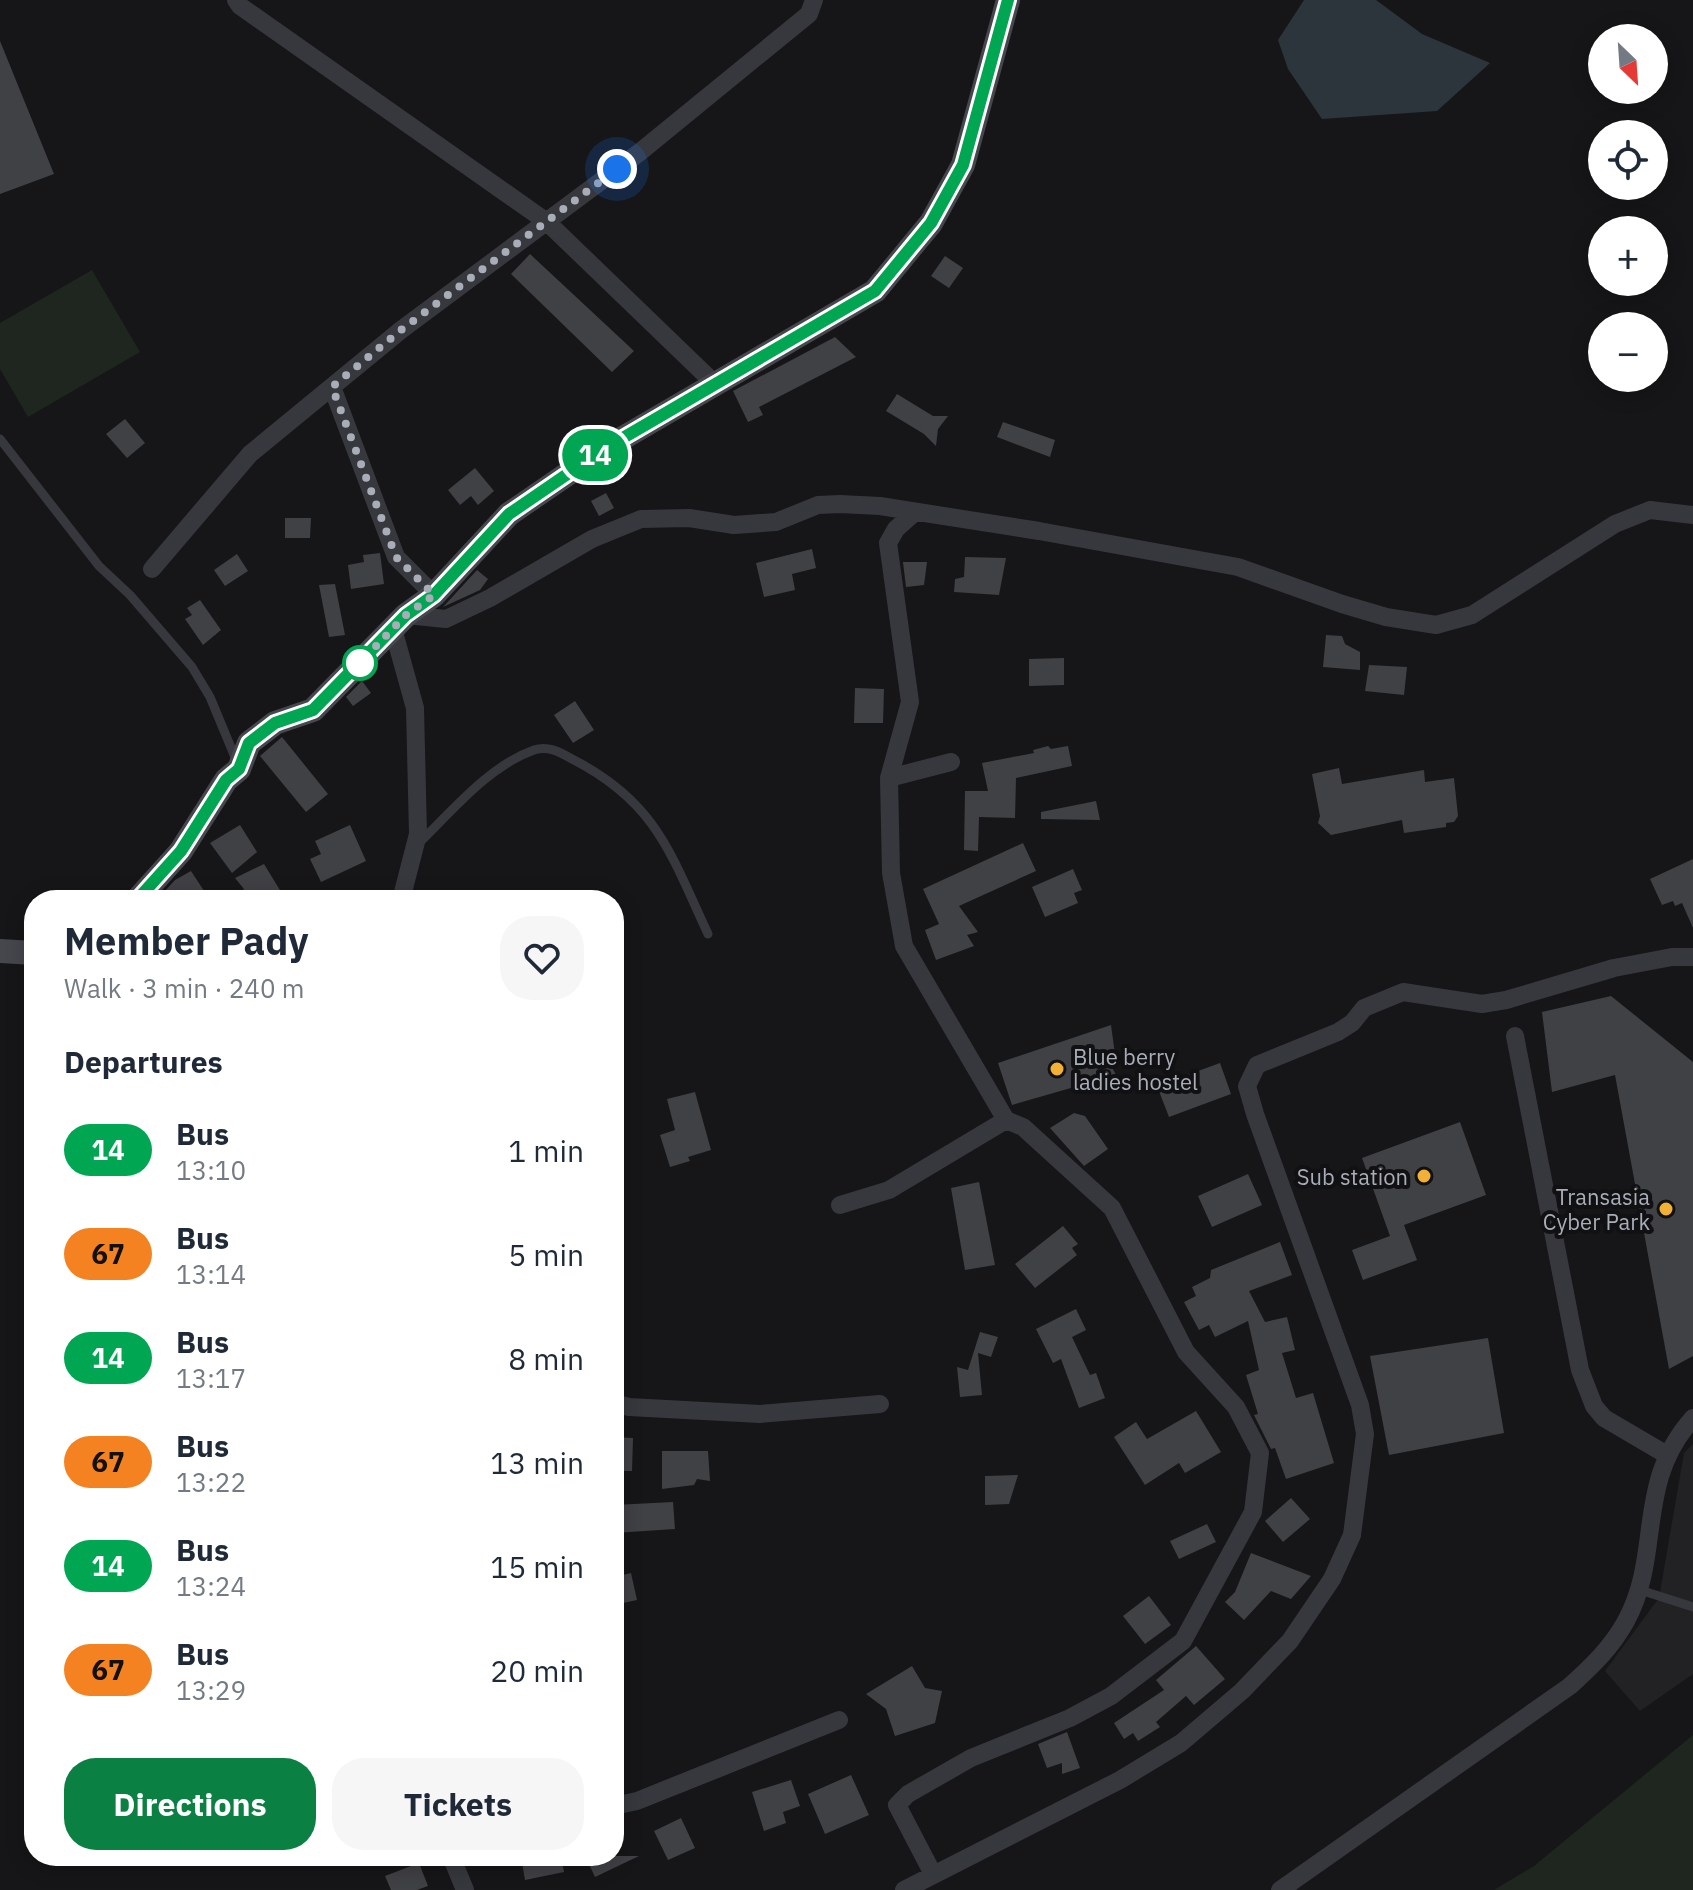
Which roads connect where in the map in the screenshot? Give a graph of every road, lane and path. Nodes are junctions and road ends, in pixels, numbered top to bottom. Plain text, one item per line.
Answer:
1 (236, 0) edge
2 (814, 0) edge
3 (1008, 0) edge
4 (547, 222) junction
5 (714, 383) junction
6 (332, 387) junction
7 (0, 439) edge
8 (915, 512) junction
9 (1693, 515) edge
10 (152, 569) dead end
11 (434, 595) junction
12 (400, 622) junction
13 (951, 762) dead end
14 (239, 769) junction
15 (889, 778) junction
16 (415, 847) junction
17 (146, 890) edge
18 (404, 890) edge
19 (708, 934) dead end
20 (0, 951) edge
21 (24, 952) edge
22 (1693, 957) edge
23 (1515, 1036) dead end
24 (1006, 1120) junction
25 (840, 1205) dead end
26 (880, 1404) dead end
27 (624, 1406) edge
28 (1693, 1418) edge
29 (1667, 1455) junction
30 (1637, 1589) junction
31 (1693, 1607) edge
32 (839, 1720) dead end
33 (624, 1804) edge
34 (455, 1866) edge
35 (933, 1874) junction
36 (465, 1890) edge
37 (904, 1890) edge
38 (1280, 1890) edge

1 - 4 street
2 - 4 street
3 - 5 main road
4 - 5 street
4 - 6 street
5 - 11 main road
6 - 10 street
6 - 11 street
7 - 14 lane
8 - 9 street
8 - 12 street
8 - 15 street
11 - 12 main road
12 - 14 main road
12 - 16 street
13 - 15 street
14 - 17 main road
15 - 24 street
16 - 18 street
16 - 19 lane
20 - 21 main road
22 - 35 street
23 - 29 street
24 - 25 street
24 - 35 street
26 - 27 street
28 - 29 street
29 - 30 street
30 - 31 lane
30 - 38 street
32 - 33 street
34 - 36 street
35 - 37 street

